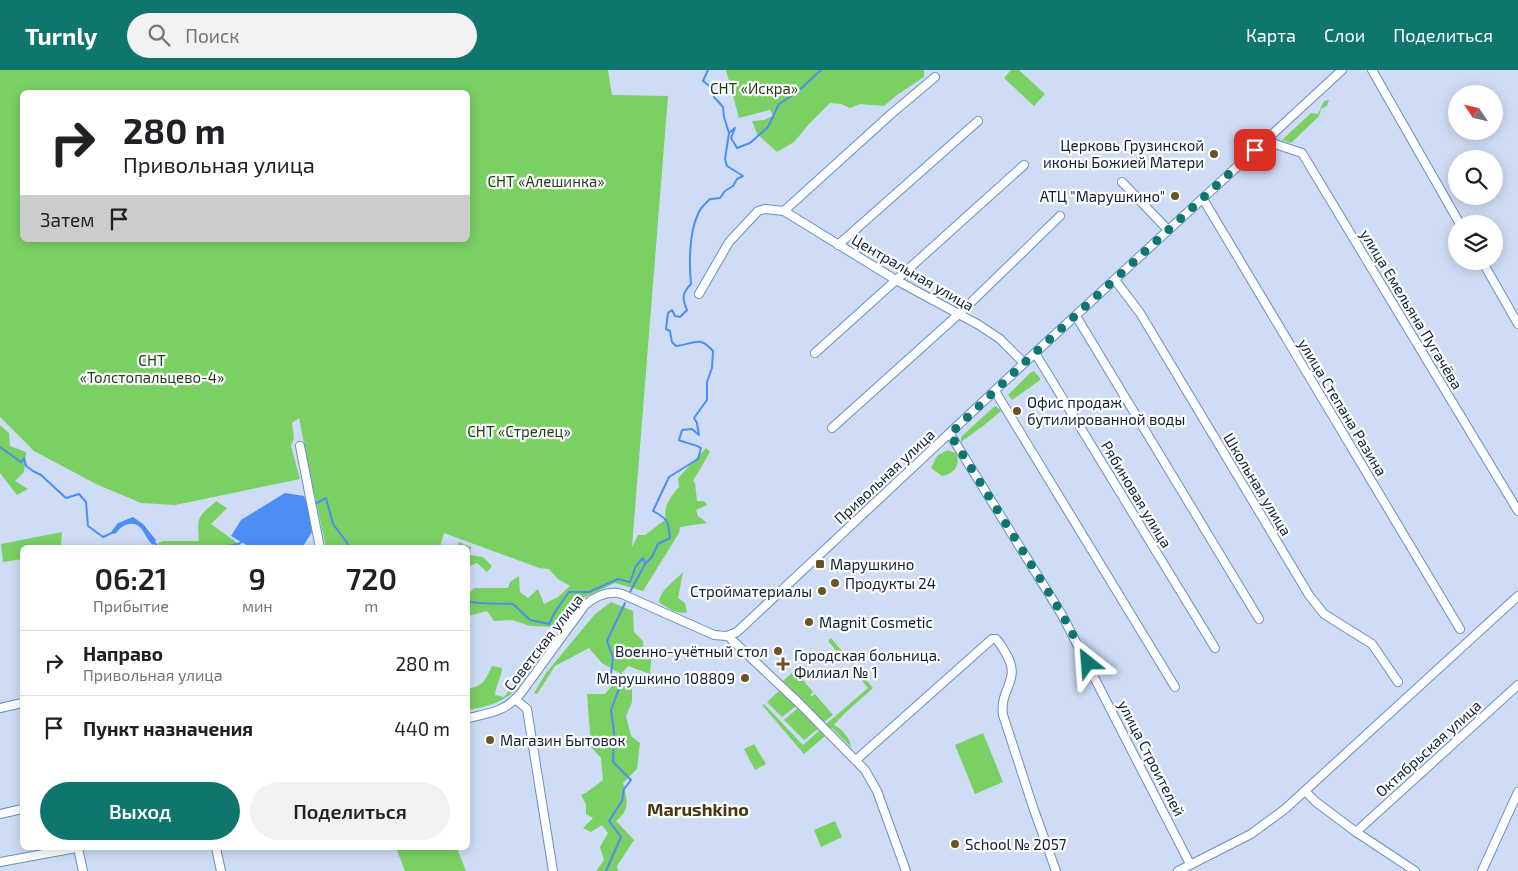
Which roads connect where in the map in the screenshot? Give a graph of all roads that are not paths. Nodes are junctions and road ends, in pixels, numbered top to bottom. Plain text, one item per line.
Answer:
1 (1342, 70) edge
2 (1372, 70) edge
3 (935, 77) dead end
4 (978, 121) dead end
5 (1269, 138) junction
6 (1024, 165) dead end
7 (1122, 182) dead end
8 (1203, 199) junction
9 (784, 211) junction
10 (1455, 215) edge
11 (1060, 216) dead end
12 (1168, 230) junction
13 (838, 245) junction
14 (1487, 270) edge
15 (896, 280) junction
16 (1115, 280) junction
17 (699, 294) dead end
18 (960, 314) junction
19 (1076, 316) junction
20 (1518, 324) edge
21 (815, 354) dead end
22 (1035, 354) junction
23 (1024, 363) junction
24 (995, 391) junction
25 (832, 428) dead end
26 (950, 434) junction
27 (300, 446) dead end
28 (1518, 511) edge
29 (319, 545) edge
30 (1518, 596) edge
31 (1259, 618) dead end
32 (1460, 628) dead end
33 (729, 636) junction
34 (1215, 648) dead end
35 (1398, 682) dead end
36 (1518, 684) edge
37 (1175, 687) dead end
38 (515, 699) junction
39 (20, 703) edge
40 (0, 708) edge
41 (470, 718) edge
42 (856, 760) junction
43 (1305, 790) junction
44 (1518, 792) edge
45 (20, 809) edge
46 (0, 814) edge
47 (1356, 832) junction
48 (66, 850) edge
49 (78, 850) edge
50 (216, 850) edge
51 (0, 862) edge
52 (1190, 864) junction
53 (83, 871) edge
54 (221, 871) edge
55 (553, 871) edge
56 (906, 871) edge
57 (1056, 871) edge
58 (1178, 871) edge
59 (1415, 871) edge
60 (1482, 871) edge

1 - 5 street, Привольная улица
2 - 10 street
3 - 9 street
4 - 13 street
5 - 8 street, Привольная улица
5 - 28 street, улица Емельяна Пугачёва
6 - 15 street
7 - 12 street
8 - 12 street, Привольная улица
8 - 32 street, улица Степана Разина
9 - 13 street, Центральная улица
9 - 17 street
11 - 18 street
12 - 16 street, Привольная улица
13 - 15 street, Центральная улица
14 - 20 street
15 - 18 street, Центральная улица
15 - 21 street
16 - 19 street, Привольная улица
16 - 35 street, Школьная улица
18 - 23 street, Центральная улица
18 - 25 street
19 - 22 street, Привольная улица
19 - 31 street
22 - 23 street, Привольная улица
22 - 34 street, Рябиновая улица
23 - 24 street, Привольная улица
24 - 26 street, Привольная улица
24 - 37 street
26 - 33 street, Привольная улица
26 - 52 street, улица Строителей
27 - 29 street
30 - 43 street
33 - 38 street, Советская улица
33 - 42 street
36 - 47 street, Октябрьская улица
38 - 41 street, Советская улица
38 - 55 street
39 - 40 street
42 - 56 street
42 - 57 street
43 - 47 street
43 - 52 street
44 - 60 street
45 - 46 street
47 - 59 street
48 - 51 street
49 - 53 street
50 - 54 street
52 - 58 street

